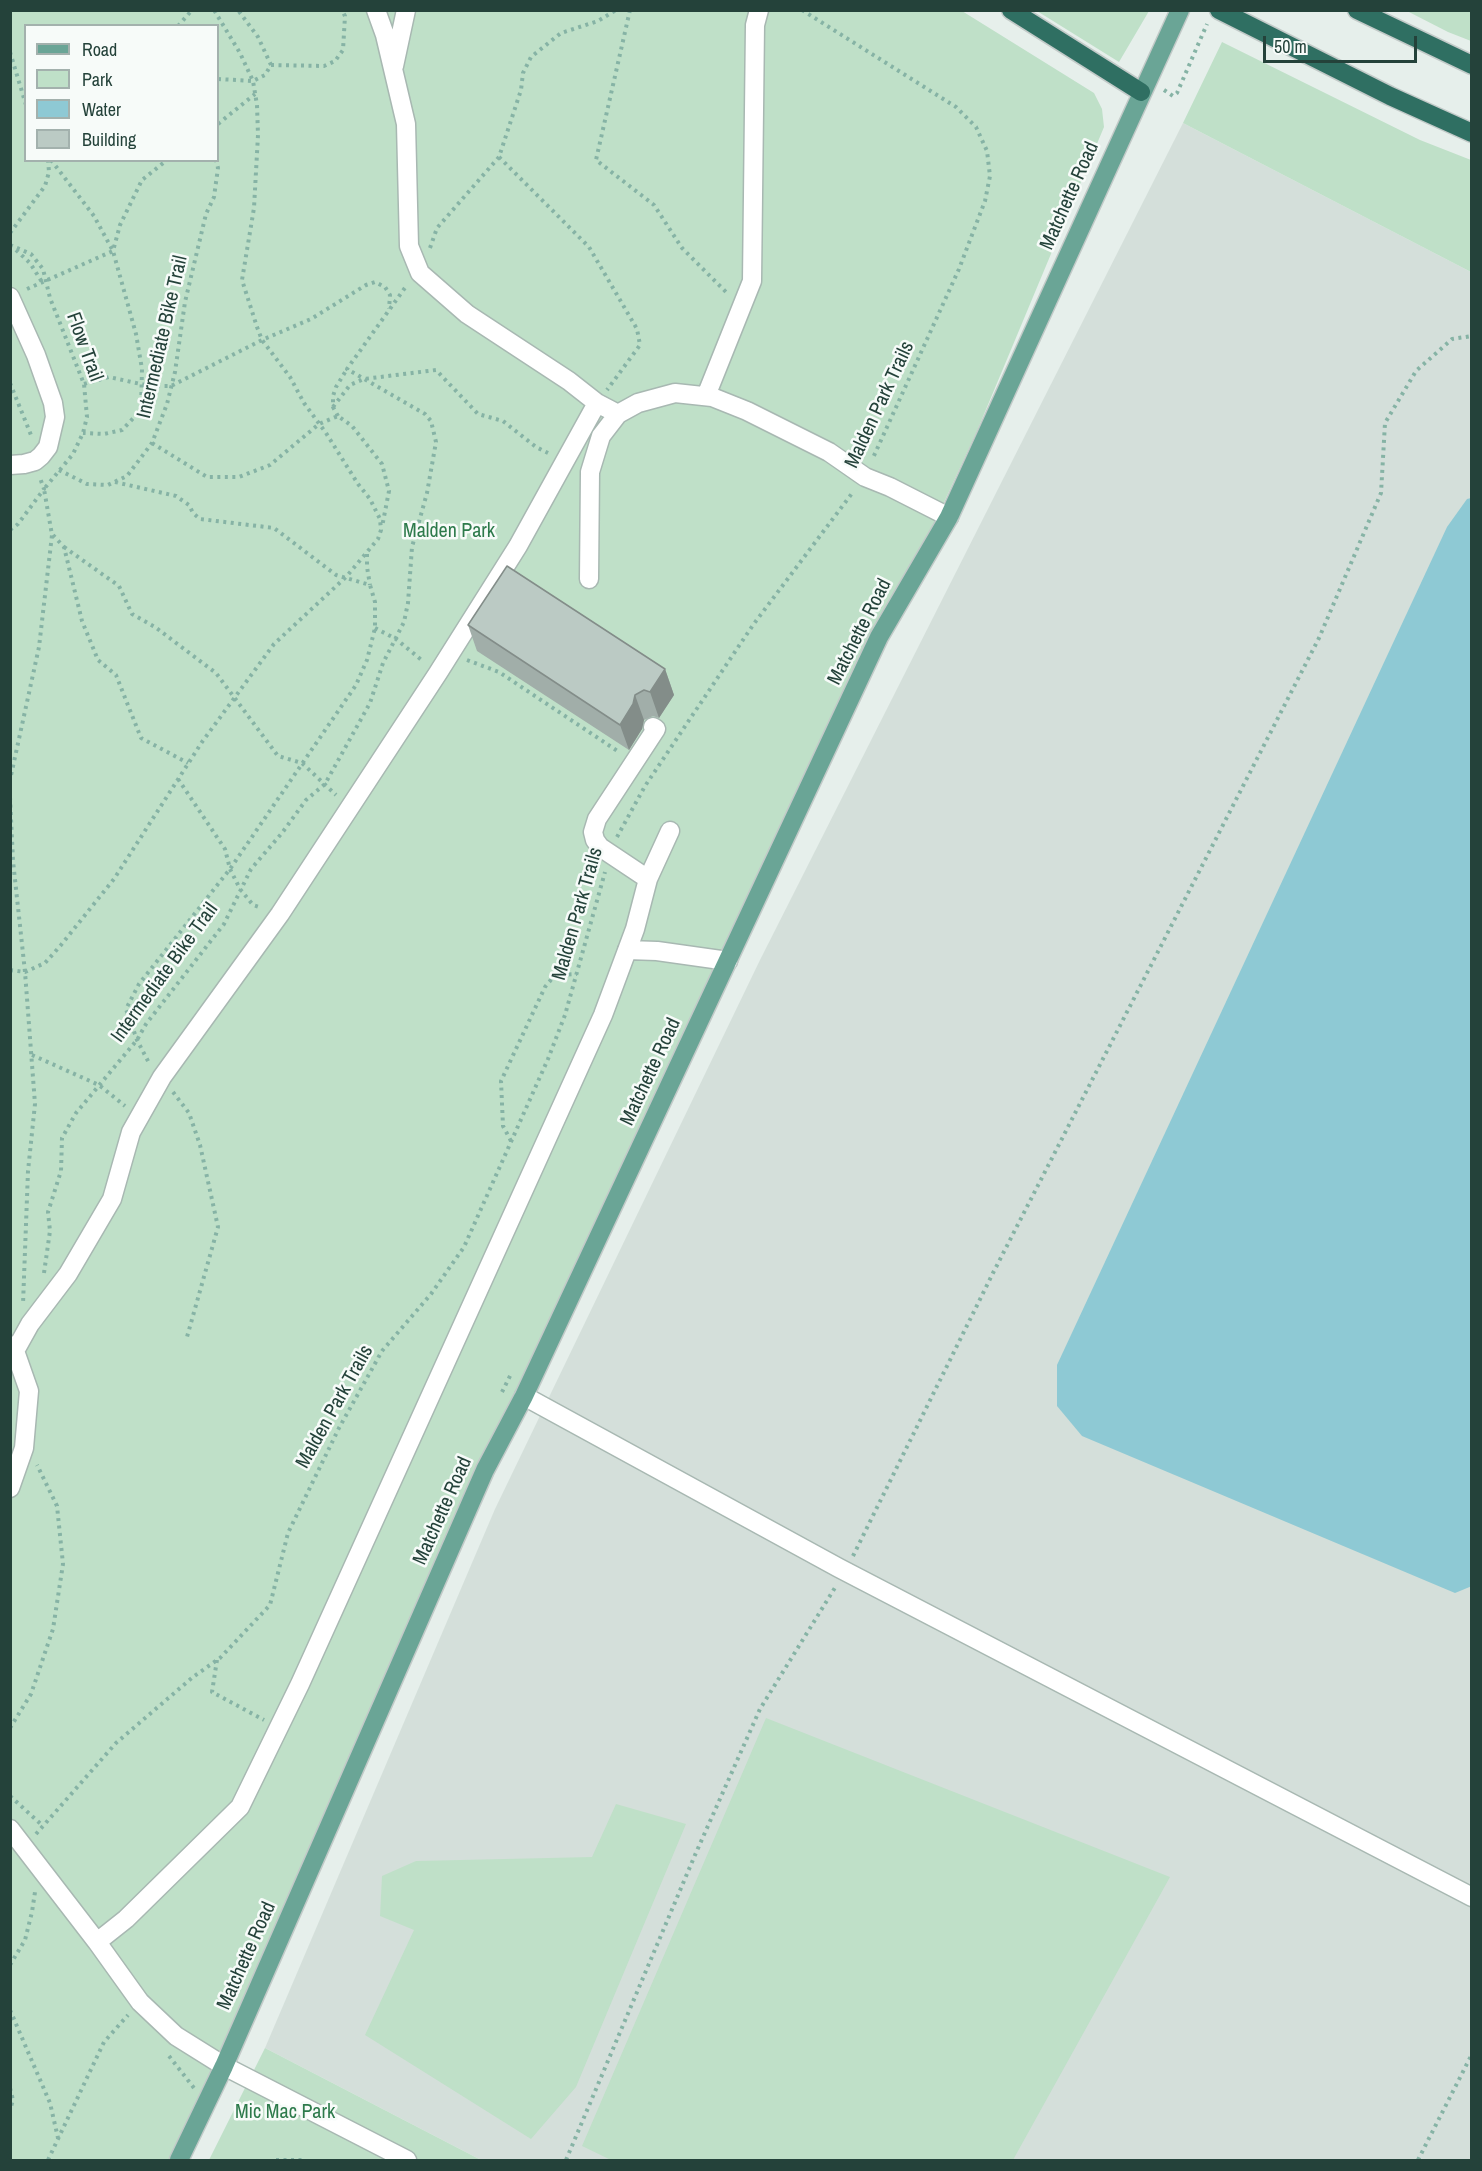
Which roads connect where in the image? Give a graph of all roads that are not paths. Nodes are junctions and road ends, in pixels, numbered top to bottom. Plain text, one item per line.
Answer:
1 (376, 10) edge
2 (406, 10) edge
3 (759, 10) edge
4 (1011, 10) edge
5 (1180, 10) edge
6 (1220, 10) edge
7 (1357, 10) edge
8 (1472, 65) edge
9 (393, 71) junction
10 (1141, 92) junction
11 (1472, 133) edge
12 (11, 297) edge
13 (706, 396) junction
14 (597, 402) junction
15 (618, 414) junction
16 (10, 465) edge
17 (949, 517) junction
18 (589, 579) dead end
19 (653, 727) dead end
20 (670, 831) dead end
21 (648, 879) junction
22 (627, 950) junction
23 (728, 961) junction
24 (13, 1348) edge
25 (524, 1396) junction
26 (10, 1488) edge
27 (10, 1829) edge
28 (1472, 1897) edge
29 (97, 1942) junction
30 (224, 2066) junction
31 (179, 2160) edge
32 (407, 2160) edge

1 - 9 lane
2 - 9 lane
3 - 13 lane
4 - 10 highway
5 - 10 main road, Matchette Road
6 - 11 highway
7 - 8 highway
9 - 14 lane
10 - 17 main road, Matchette Road
12 - 16 lane
13 - 15 lane
13 - 17 lane
14 - 15 lane
14 - 24 lane
15 - 18 lane
17 - 23 main road, Matchette Road
19 - 21 lane
20 - 21 lane
21 - 22 lane
22 - 23 lane
22 - 29 lane
23 - 25 main road, Matchette Road
24 - 26 lane
25 - 28 lane
25 - 30 main road, Matchette Road
27 - 29 lane
29 - 30 lane
30 - 31 main road, Matchette Road
30 - 32 lane

